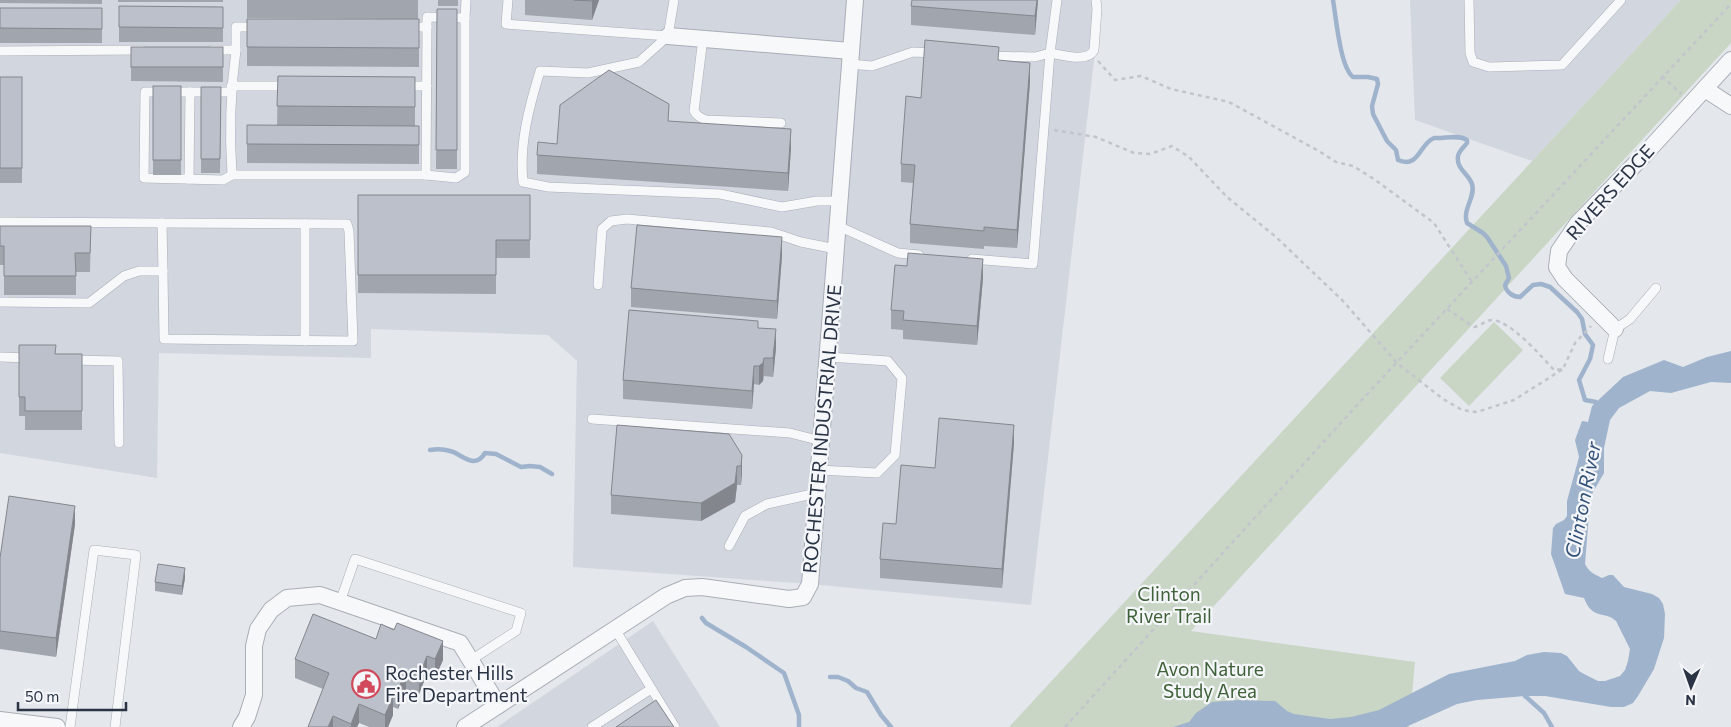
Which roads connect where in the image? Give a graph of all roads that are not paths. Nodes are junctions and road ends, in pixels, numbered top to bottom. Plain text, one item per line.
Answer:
1 (466, 0) edge
2 (508, 0) edge
3 (674, 0) edge
4 (855, 0) edge
5 (1057, 0) edge
6 (1096, 0) edge
7 (1469, 0) edge
8 (1622, 0) edge
9 (465, 18) junction
10 (265, 27) edge
11 (399, 27) edge
12 (428, 27) junction
13 (668, 36) junction
14 (703, 38) junction
15 (148, 50) edge
16 (207, 50) edge
17 (236, 50) junction
18 (0, 51) edge
19 (943, 53) edge
20 (1050, 53) junction
21 (973, 55) edge
22 (851, 57) junction
23 (1731, 60) edge
24 (300, 86) edge
25 (398, 86) edge
26 (427, 86) junction
27 (231, 89) junction
28 (1705, 89) junction
29 (190, 92) junction
30 (1731, 106) edge
31 (781, 123) dead end
32 (232, 175) junction
33 (426, 176) junction
34 (189, 179) junction
35 (840, 202) junction
36 (0, 222) edge
37 (162, 223) junction
38 (305, 224) junction
39 (838, 226) junction
40 (836, 248) junction
41 (927, 256) edge
42 (965, 259) edge
43 (163, 271) junction
44 (598, 285) dead end
45 (1656, 288) dead end
46 (0, 302) edge
47 (1615, 329) junction
48 (305, 341) junction
49 (0, 357) edge
50 (828, 357) junction
51 (39, 358) edge
52 (59, 359) edge
53 (1608, 360) dead end
54 (592, 419) dead end
55 (821, 441) junction
56 (119, 443) dead end
57 (819, 470) junction
58 (817, 493) junction
59 (729, 546) dead end
60 (340, 602) junction
61 (615, 629) junction
62 (471, 660) junction
63 (651, 689) junction
64 (498, 705) junction
65 (0, 720) edge
66 (56, 727) edge
67 (70, 727) edge
68 (115, 727) edge
69 (241, 727) edge
70 (465, 727) edge
71 (592, 727) edge
72 (675, 727) edge

1 - 9 lane
2 - 13 lane
3 - 13 lane
4 - 22 street, ROCHESTER INDUSTRIAL DRIVE
5 - 20 lane
6 - 20 lane
7 - 8 lane
9 - 12 lane
9 - 33 lane
10 - 17 lane
11 - 12 lane
12 - 26 lane
13 - 14 street
13 - 35 lane
14 - 22 street
14 - 31 lane
15 - 18 lane
16 - 17 lane
17 - 27 lane
19 - 22 lane
20 - 21 lane
20 - 42 lane
22 - 35 street, ROCHESTER INDUSTRIAL DRIVE
23 - 28 street, RIVERS EDGE
24 - 27 lane
25 - 26 lane
26 - 33 lane
27 - 29 lane
27 - 32 lane
28 - 30 street
28 - 47 street, RIVERS EDGE
29 - 34 lane
29 - 34 lane
32 - 33 lane
32 - 34 lane
35 - 39 street, ROCHESTER INDUSTRIAL DRIVE
36 - 37 lane
37 - 38 lane
37 - 43 lane
38 - 48 lane
38 - 48 lane
39 - 40 street, ROCHESTER INDUSTRIAL DRIVE
39 - 41 lane
40 - 44 lane
40 - 50 street, ROCHESTER INDUSTRIAL DRIVE
43 - 46 lane
43 - 48 lane
45 - 47 lane
47 - 53 lane
49 - 51 lane
50 - 55 street, ROCHESTER INDUSTRIAL DRIVE
50 - 57 lane
52 - 56 lane
54 - 55 lane
55 - 57 street, ROCHESTER INDUSTRIAL DRIVE
57 - 58 street, ROCHESTER INDUSTRIAL DRIVE
58 - 59 lane
58 - 61 street, ROCHESTER INDUSTRIAL DRIVE
60 - 62 street
60 - 62 lane
60 - 69 street
61 - 63 lane
61 - 64 street, ROCHESTER INDUSTRIAL DRIVE
62 - 64 street
63 - 71 lane
63 - 72 lane
64 - 70 street, ROCHESTER INDUSTRIAL DRIVE
65 - 66 street
67 - 68 lane

